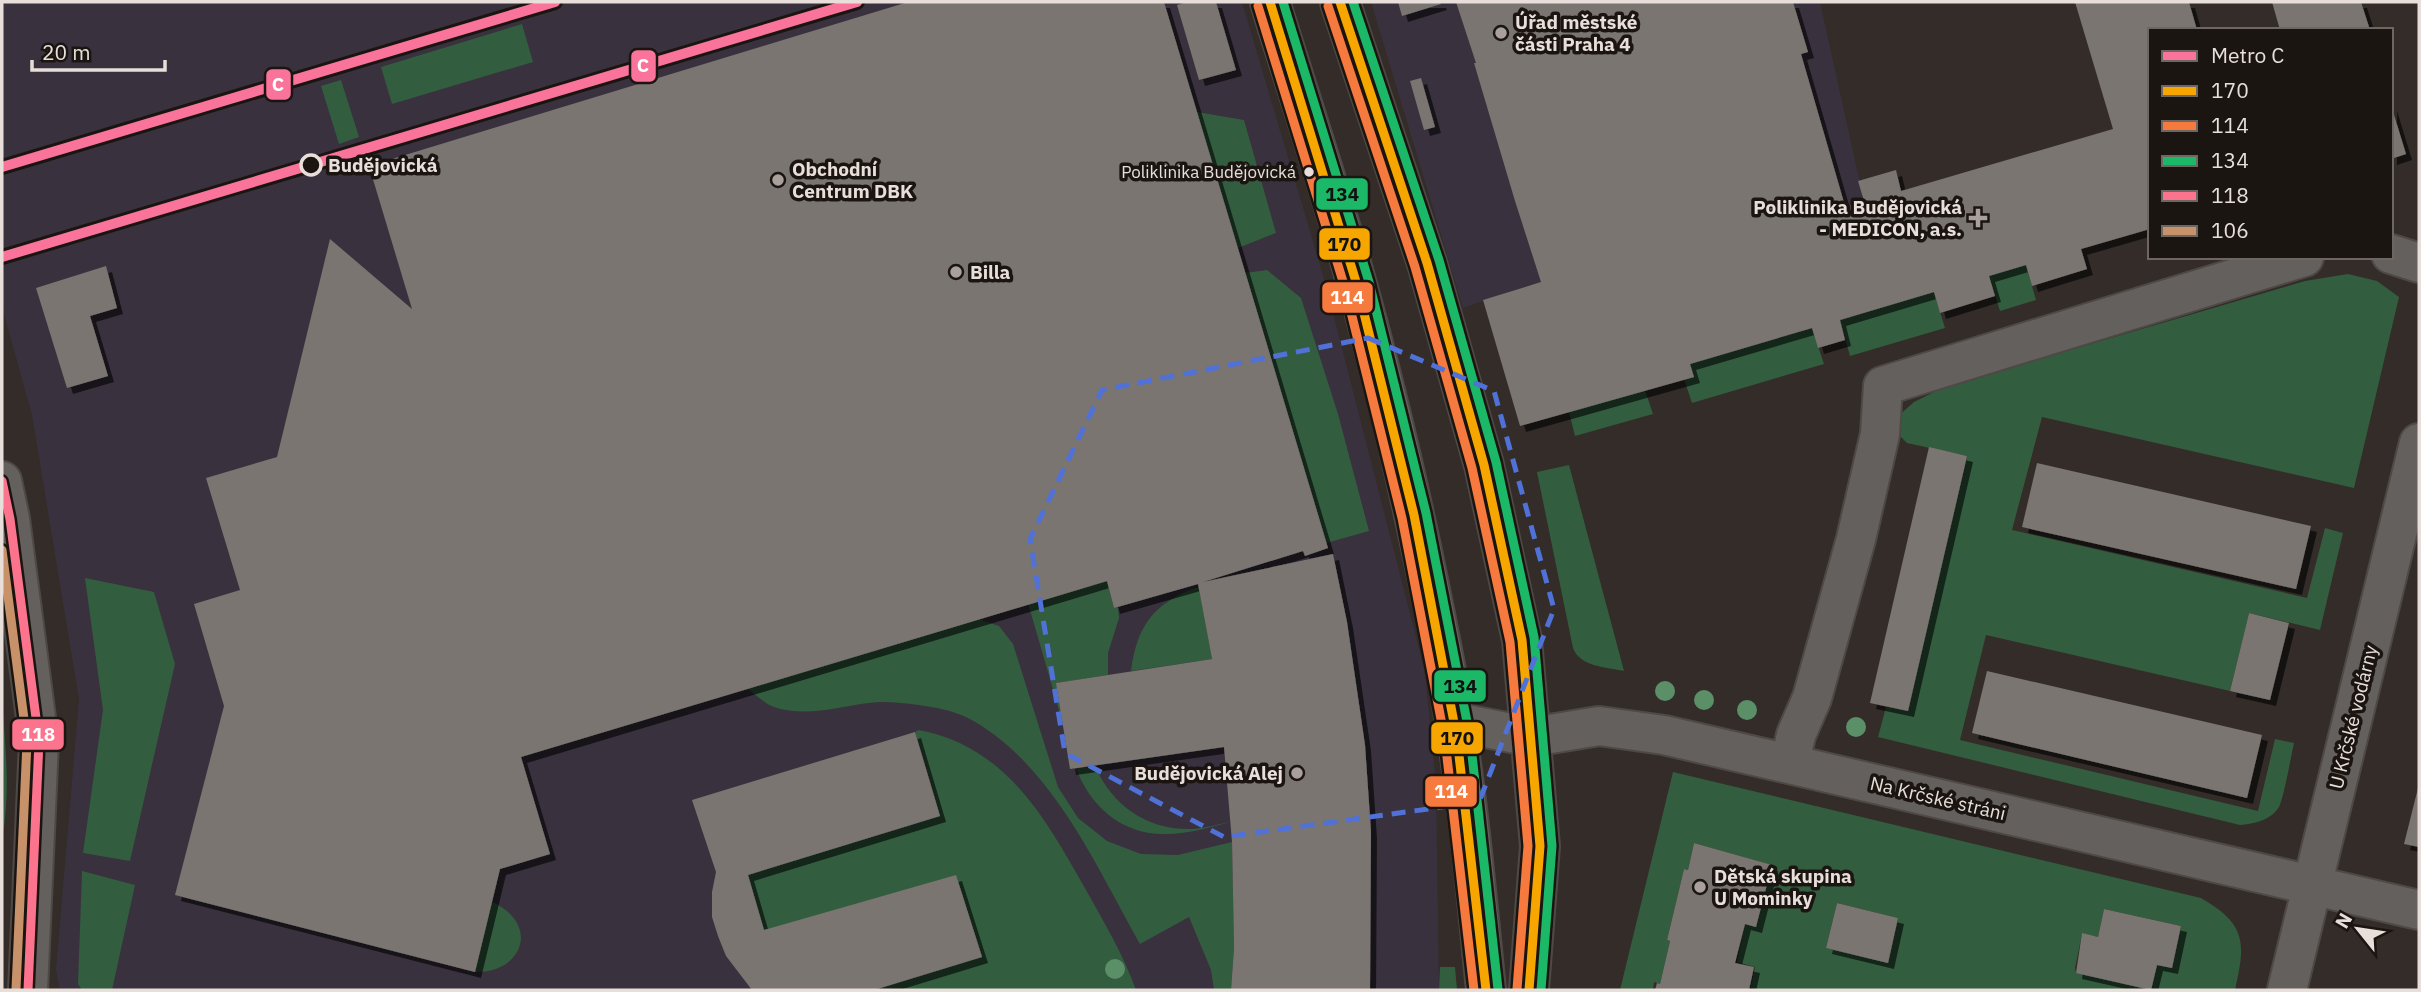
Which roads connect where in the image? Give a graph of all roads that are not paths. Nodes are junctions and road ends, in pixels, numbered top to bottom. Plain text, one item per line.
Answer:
1 (1270, 2) edge
2 (1340, 2) edge
3 (2393, 255) edge
4 (2297, 259) edge
5 (2419, 263) edge
6 (2419, 443) edge
7 (2, 481) edge
8 (1455, 722) junction
9 (1532, 737) junction
10 (1790, 763) junction
11 (2312, 886) junction
12 (2419, 910) edge
13 (28, 990) edge
14 (1486, 990) edge
15 (1529, 990) edge
16 (2287, 990) edge

1 - 8 street
2 - 9 street
3 - 5 street
4 - 10 street
6 - 11 street, U Krčské vodárny
7 - 13 street
8 - 9 street, Na Krčské stráni
8 - 14 street
9 - 10 street, Na Krčské stráni
9 - 15 street
10 - 11 street, Na Krčské stráni
11 - 12 street, Na Krčské stráni
11 - 16 street, U Krčské vodárny

